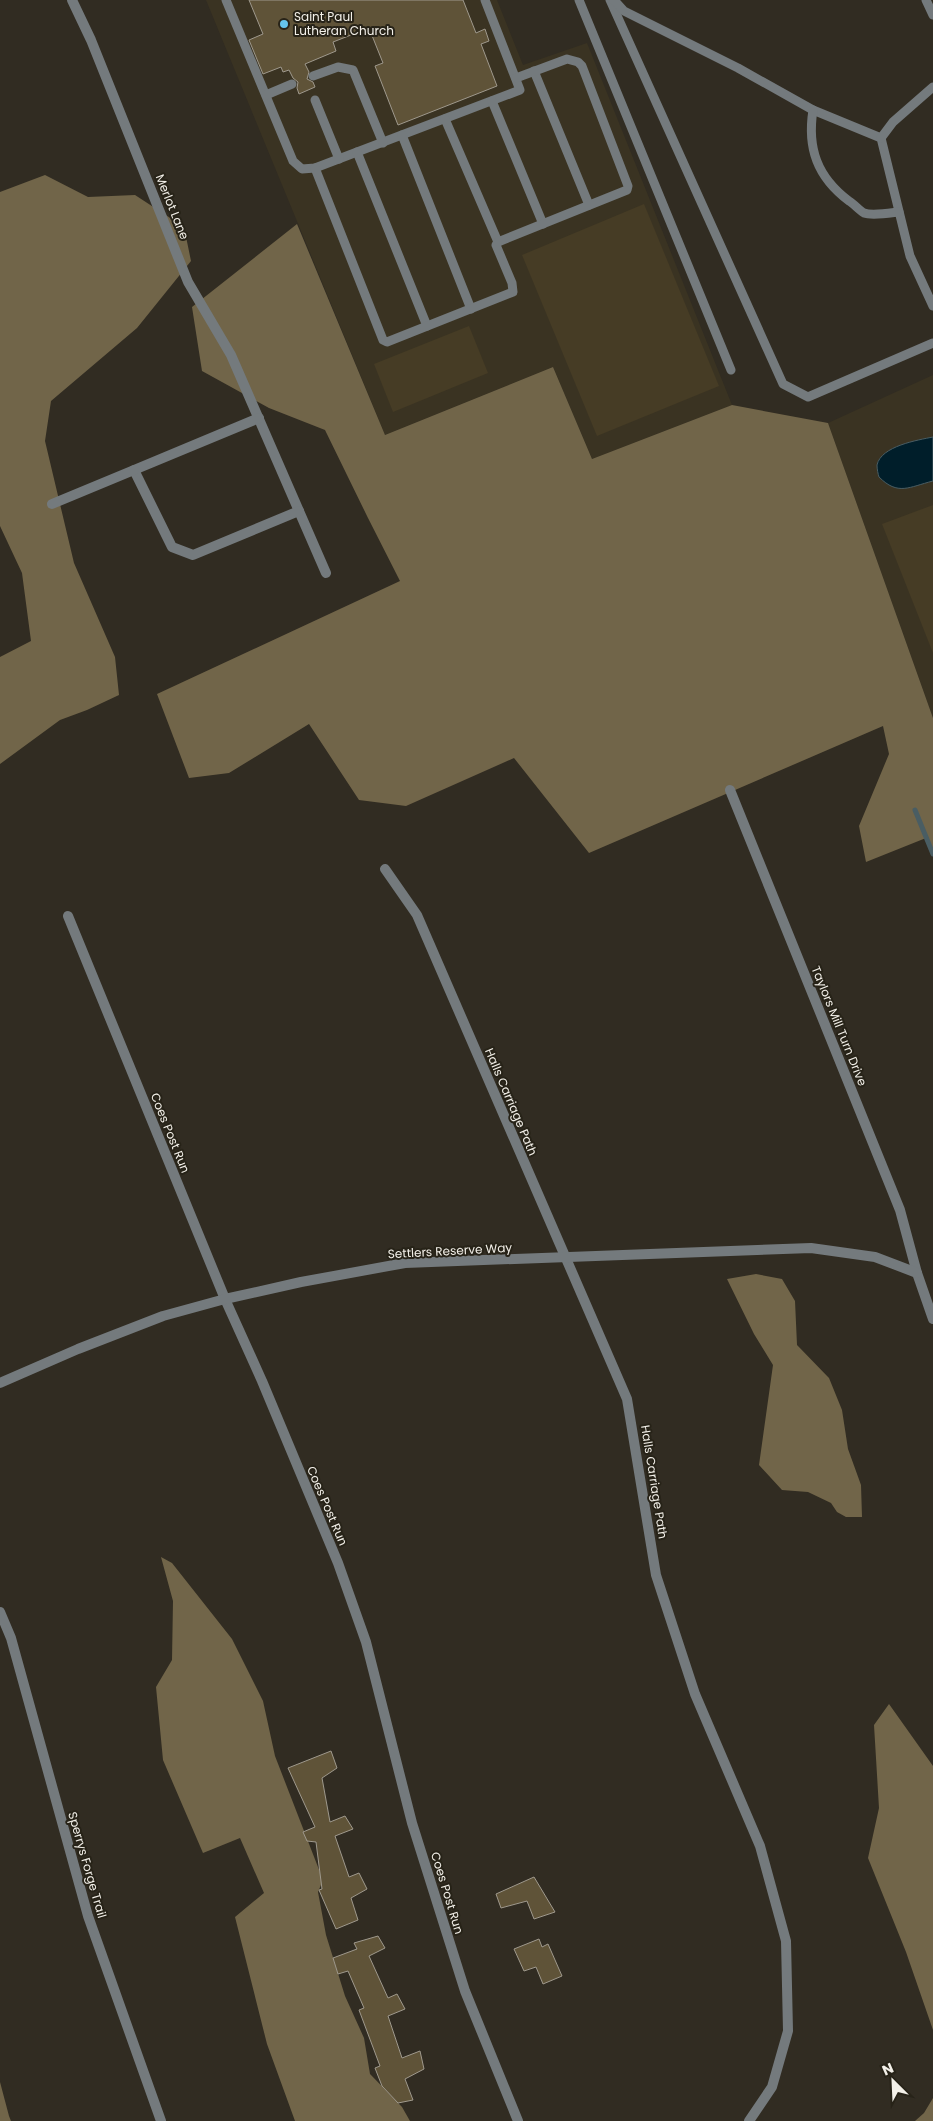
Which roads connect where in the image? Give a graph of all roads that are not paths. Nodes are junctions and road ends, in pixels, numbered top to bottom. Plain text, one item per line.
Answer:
1 (72, 0) edge
2 (226, 0) edge
3 (485, 0) edge
4 (579, 0) edge
5 (612, 0) edge
6 (926, 0) edge
7 (933, 15) edge
8 (534, 71) junction
9 (313, 76) dead end
10 (516, 78) junction
11 (292, 84) dead end
12 (933, 87) edge
13 (266, 95) junction
14 (315, 100) dead end
15 (492, 101) junction
16 (813, 110) junction
17 (445, 119) junction
18 (402, 135) junction
19 (881, 138) junction
20 (383, 143) junction
21 (357, 152) junction
22 (339, 159) junction
23 (315, 168) junction
24 (590, 205) junction
25 (899, 212) junction
26 (543, 224) junction
27 (498, 242) junction
28 (933, 306) edge
29 (471, 309) junction
30 (427, 326) junction
31 (933, 343) edge
32 (731, 370) dead end
33 (259, 418) junction
34 (134, 470) junction
35 (52, 504) dead end
36 (299, 511) junction
37 (326, 573) dead end
38 (730, 790) dead end
39 (385, 868) dead end
40 (68, 916) dead end
41 (564, 1257) junction
42 (917, 1273) junction
43 (225, 1299) junction
44 (933, 1318) edge
45 (0, 1383) edge
46 (0, 1612) edge
47 (162, 2121) edge
48 (518, 2121) edge
49 (749, 2121) edge

1 - 33 street, Merlot Lane
2 - 13 lane
3 - 10 lane
4 - 32 lane
5 - 16 lane
5 - 31 lane
6 - 7 lane
8 - 10 lane
8 - 24 lane
8 - 24 lane
9 - 20 lane
10 - 15 lane
11 - 13 lane
12 - 19 lane
13 - 23 lane
14 - 22 lane
15 - 17 lane
15 - 26 lane
16 - 19 lane
16 - 25 lane
17 - 18 lane
17 - 27 lane
18 - 20 lane
18 - 29 lane
19 - 25 lane
20 - 21 lane
21 - 22 lane
21 - 30 lane
22 - 23 lane
23 - 30 lane
24 - 26 lane
25 - 28 lane
26 - 27 lane
27 - 29 lane
29 - 30 lane
33 - 34 street
33 - 36 street, Merlot Lane
34 - 35 street
34 - 36 street
36 - 37 street, Merlot Lane
38 - 42 street, Taylors Mill Turn Drive
39 - 41 street, Halls Carriage Path
40 - 43 street, Coes Post Run
41 - 42 street, Settlers Reserve Way
41 - 43 street, Settlers Reserve Way
41 - 49 street, Halls Carriage Path
42 - 44 street, Taylors Mill Turn Drive
43 - 45 street, Settlers Reserve Way
43 - 48 street, Coes Post Run
46 - 47 street, Sperrys Forge Trail

